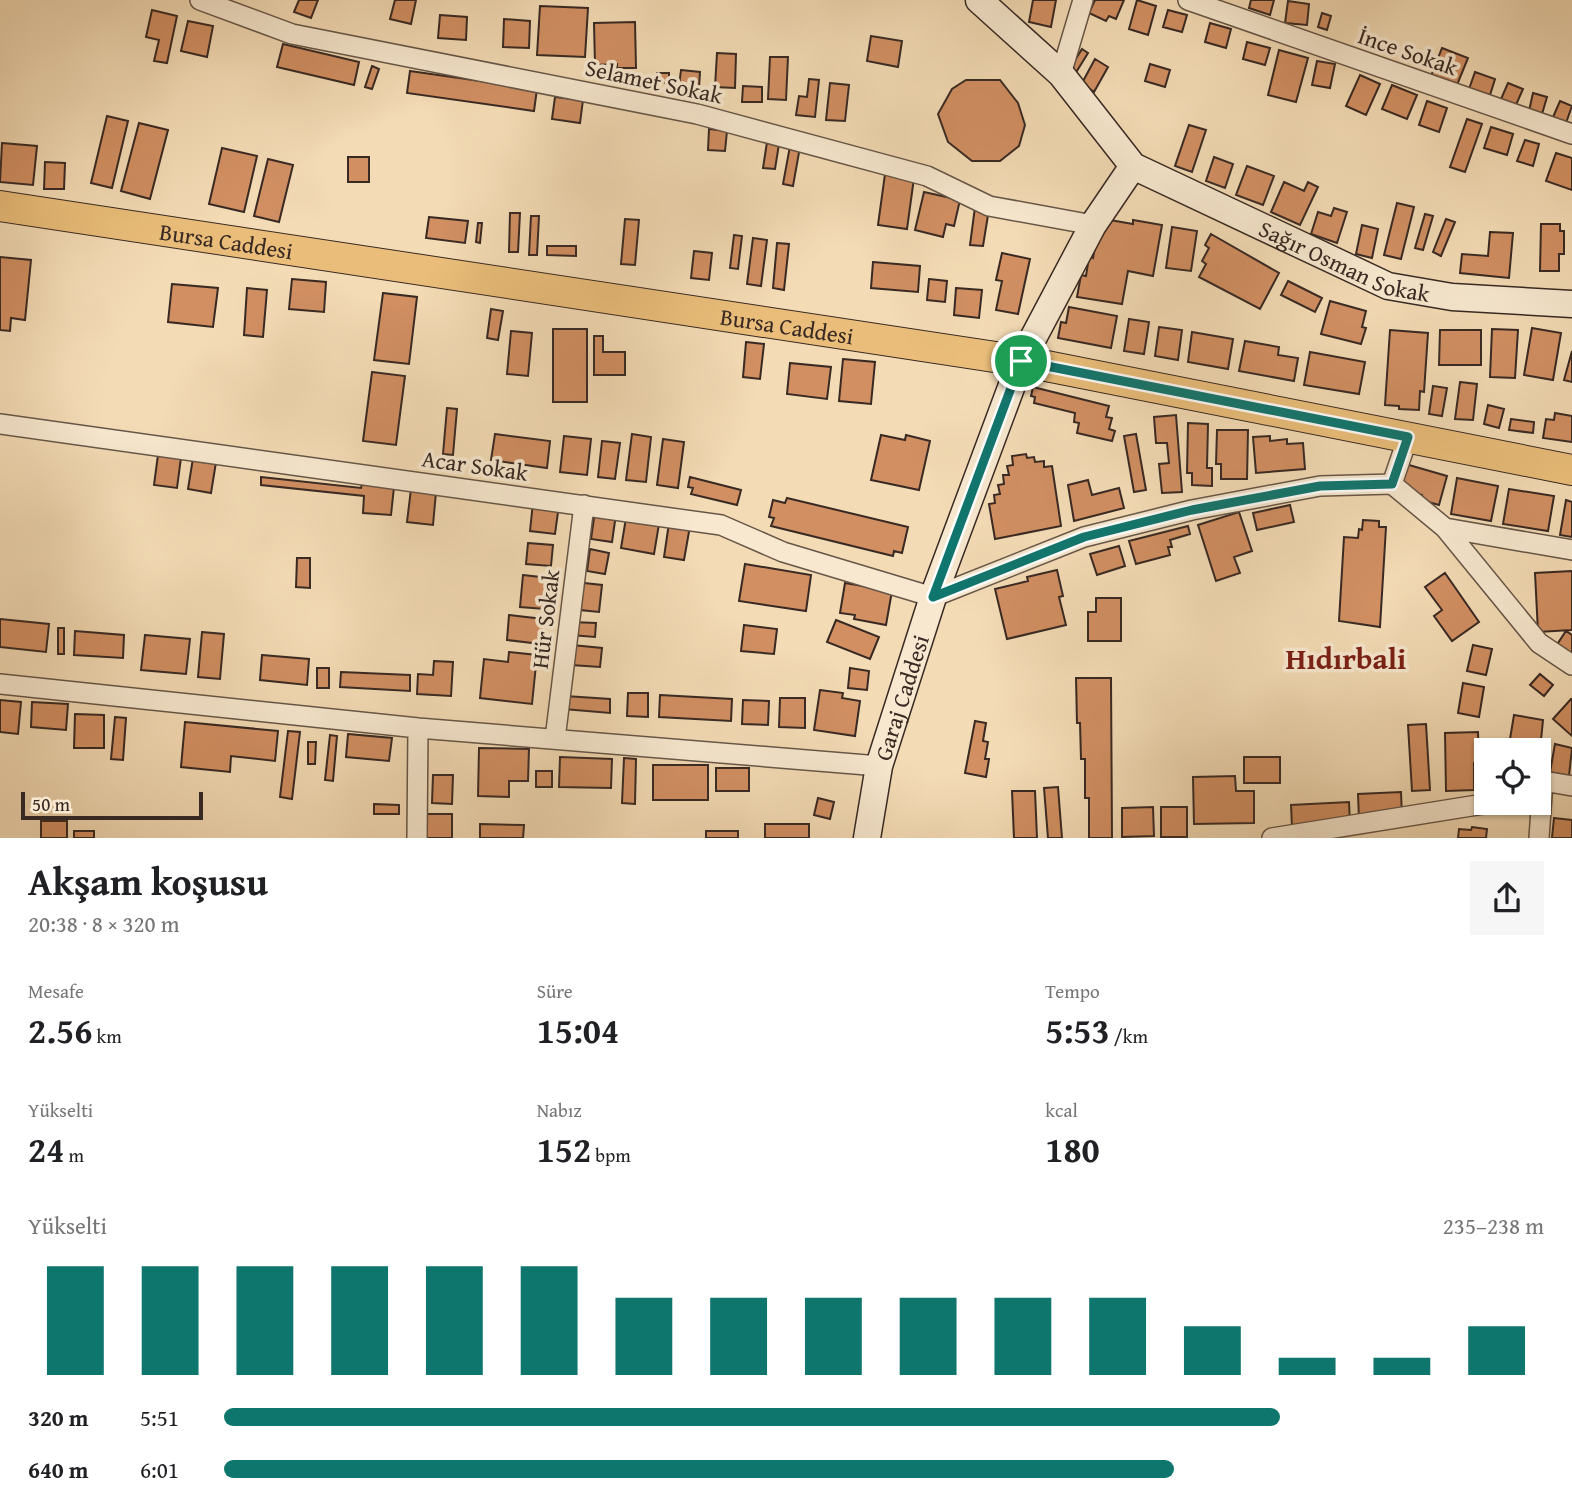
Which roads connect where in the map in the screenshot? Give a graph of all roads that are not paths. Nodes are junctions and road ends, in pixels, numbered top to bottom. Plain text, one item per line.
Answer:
1 (200, 0) edge
2 (979, 0) edge
3 (1083, 0) edge
4 (1188, 0) edge
5 (1060, 74) junction
6 (1572, 134) edge
7 (1133, 166) junction
8 (0, 206) edge
9 (1093, 225) junction
10 (1572, 304) edge
11 (1021, 361) junction
12 (0, 425) edge
13 (1408, 437) junction
14 (1572, 470) edge
15 (1392, 484) junction
16 (584, 505) junction
17 (1445, 528) junction
18 (1572, 550) edge
19 (933, 597) junction
20 (1572, 665) edge
21 (0, 684) edge
22 (418, 728) junction
23 (555, 739) junction
24 (879, 766) junction
25 (1551, 783) edge
26 (1572, 786) edge
27 (1474, 806) edge
28 (1540, 815) edge
29 (417, 838) edge
30 (867, 838) edge
31 (1272, 838) edge
32 (1539, 838) edge

1 - 9 street, Selamet Sokak
2 - 5 street
3 - 5 street
4 - 6 street, İnce Sokak
5 - 7 street
7 - 9 street, Garaj Caddesi
7 - 10 street, Sağır Osman Sokak
8 - 11 main road, Bursa Caddesi
9 - 11 street, Garaj Caddesi
11 - 13 main road, Bursa Caddesi
11 - 19 street, Garaj Caddesi
12 - 16 street, Acar Sokak
13 - 14 main road, Bursa Caddesi
13 - 15 street
15 - 17 street
15 - 19 street
16 - 19 street, Acar Sokak
16 - 23 street, Hür Sokak
17 - 18 street
17 - 20 street
19 - 24 street, Garaj Caddesi
21 - 22 street
22 - 23 street
22 - 29 street
23 - 24 street
24 - 30 street, Garaj Caddesi
25 - 26 street
27 - 31 street
28 - 32 street

